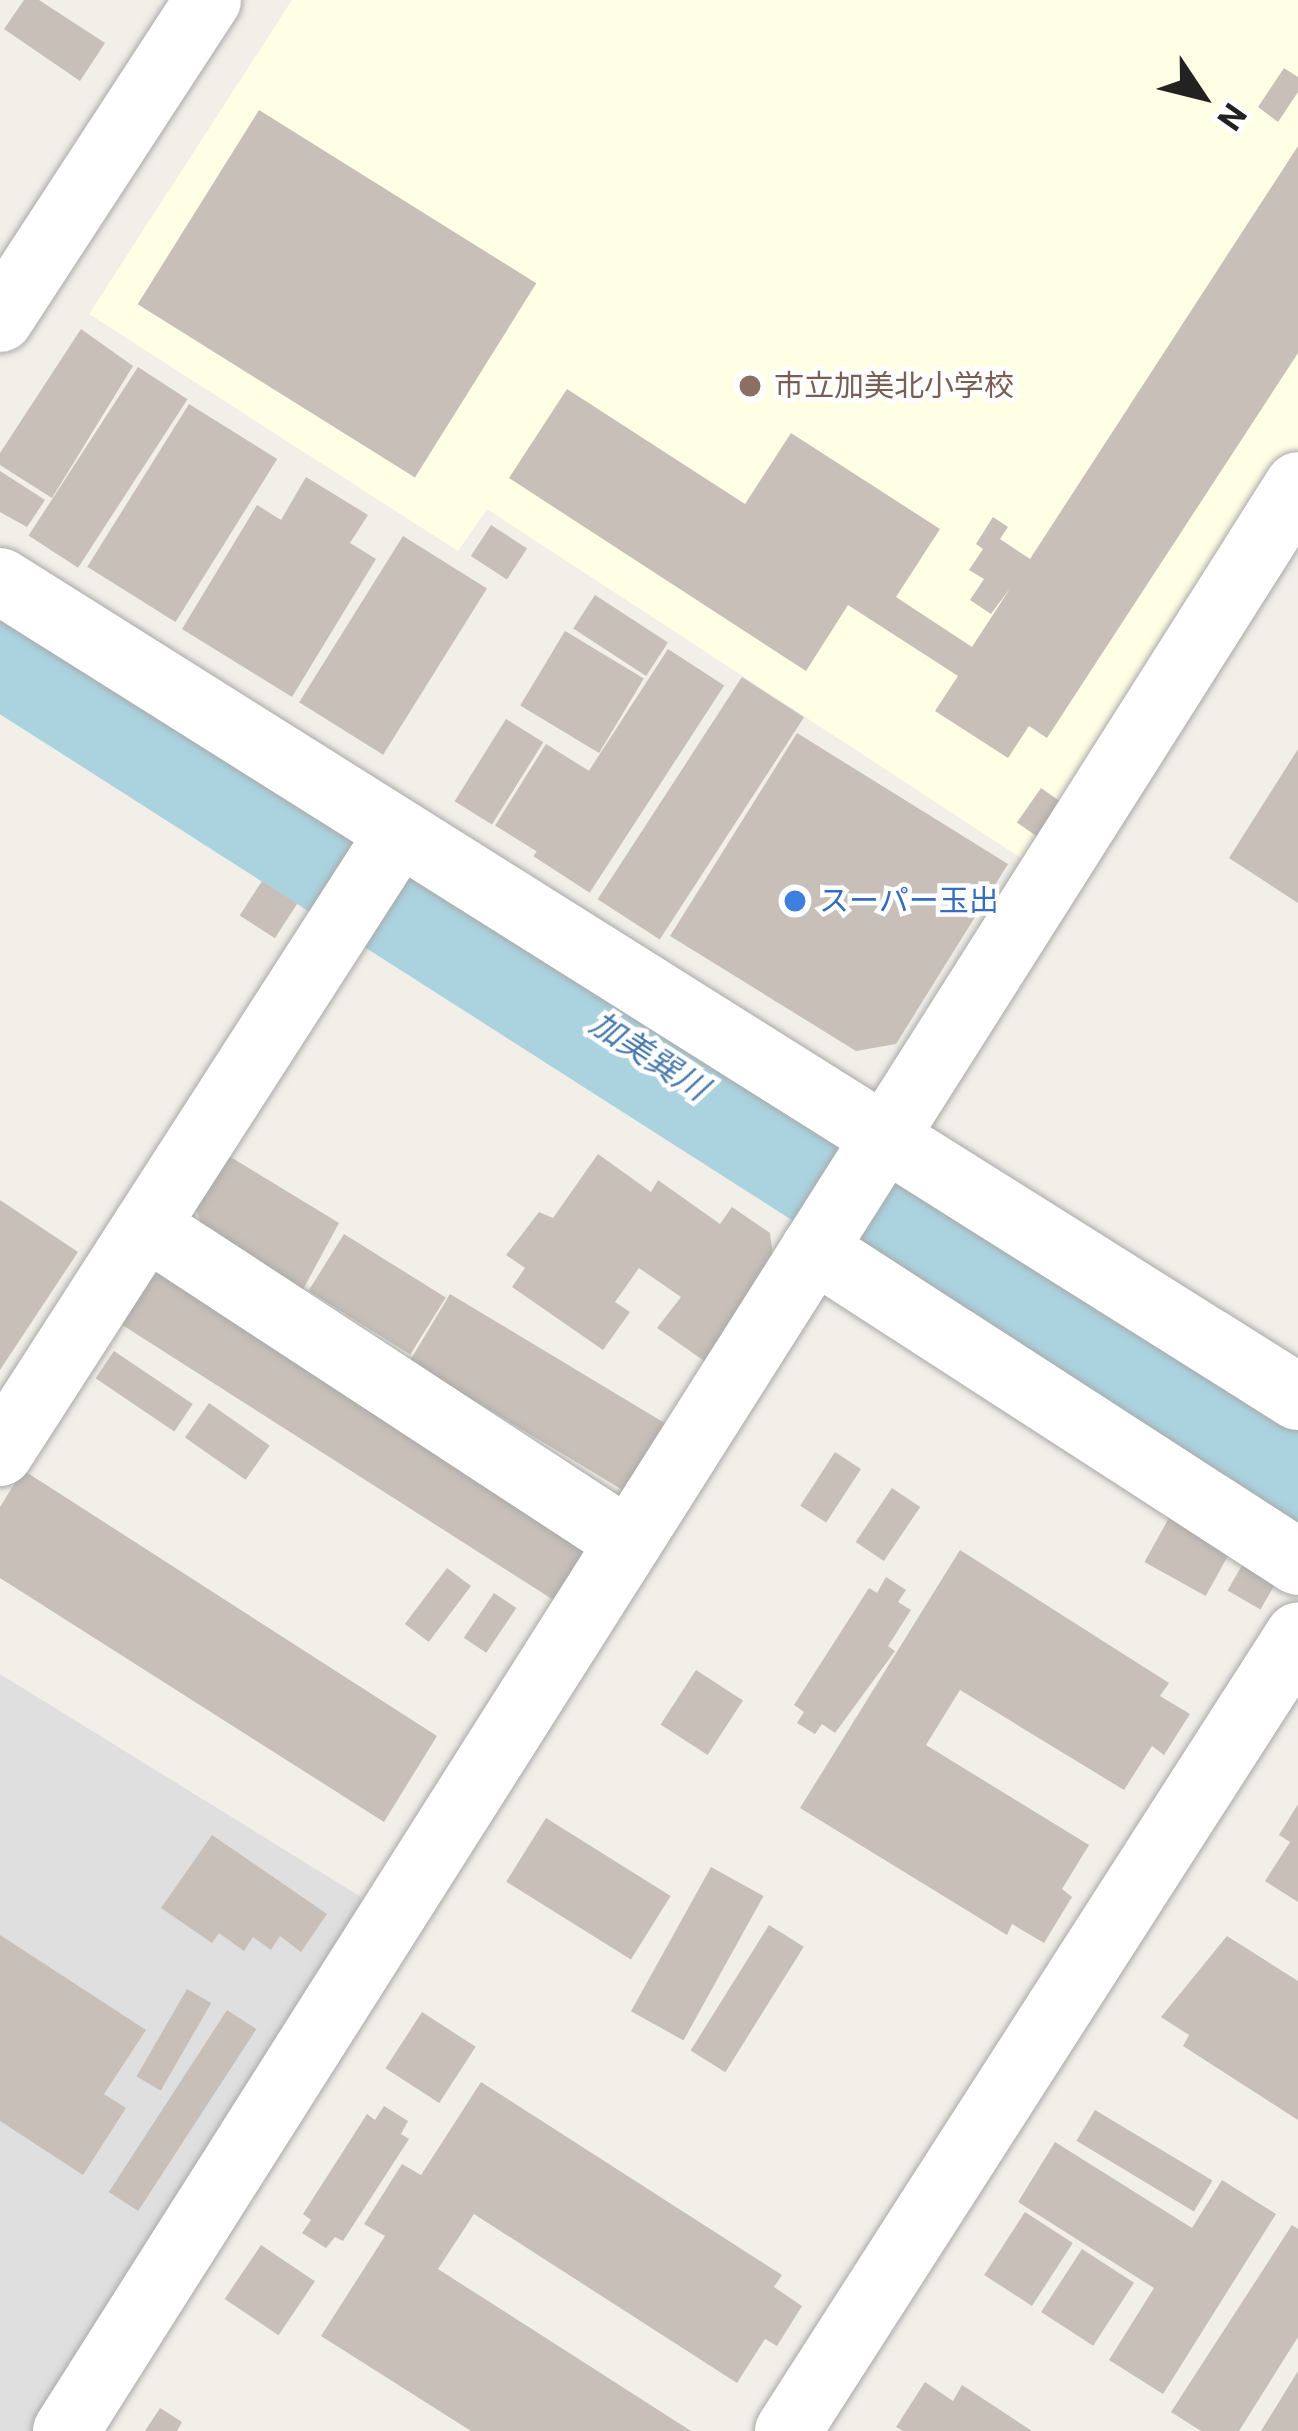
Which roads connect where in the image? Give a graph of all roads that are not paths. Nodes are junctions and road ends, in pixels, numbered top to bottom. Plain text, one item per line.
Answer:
1 (208, 0) edge
2 (0, 319) edge
3 (1298, 485) edge
4 (0, 581) edge
5 (399, 833) junction
6 (883, 1139) junction
7 (146, 1226) junction
8 (819, 1241) junction
9 (1298, 1397) edge
10 (0, 1453) edge
11 (629, 1542) junction
12 (1298, 1562) edge
13 (1298, 1636) edge
14 (66, 2431) edge
15 (788, 2431) edge

1 - 2 street
3 - 6 street
4 - 5 street
5 - 6 street
5 - 7 street
6 - 8 street
6 - 9 street
7 - 10 street
7 - 11 street
8 - 11 street
8 - 12 street
11 - 14 street
13 - 15 street

